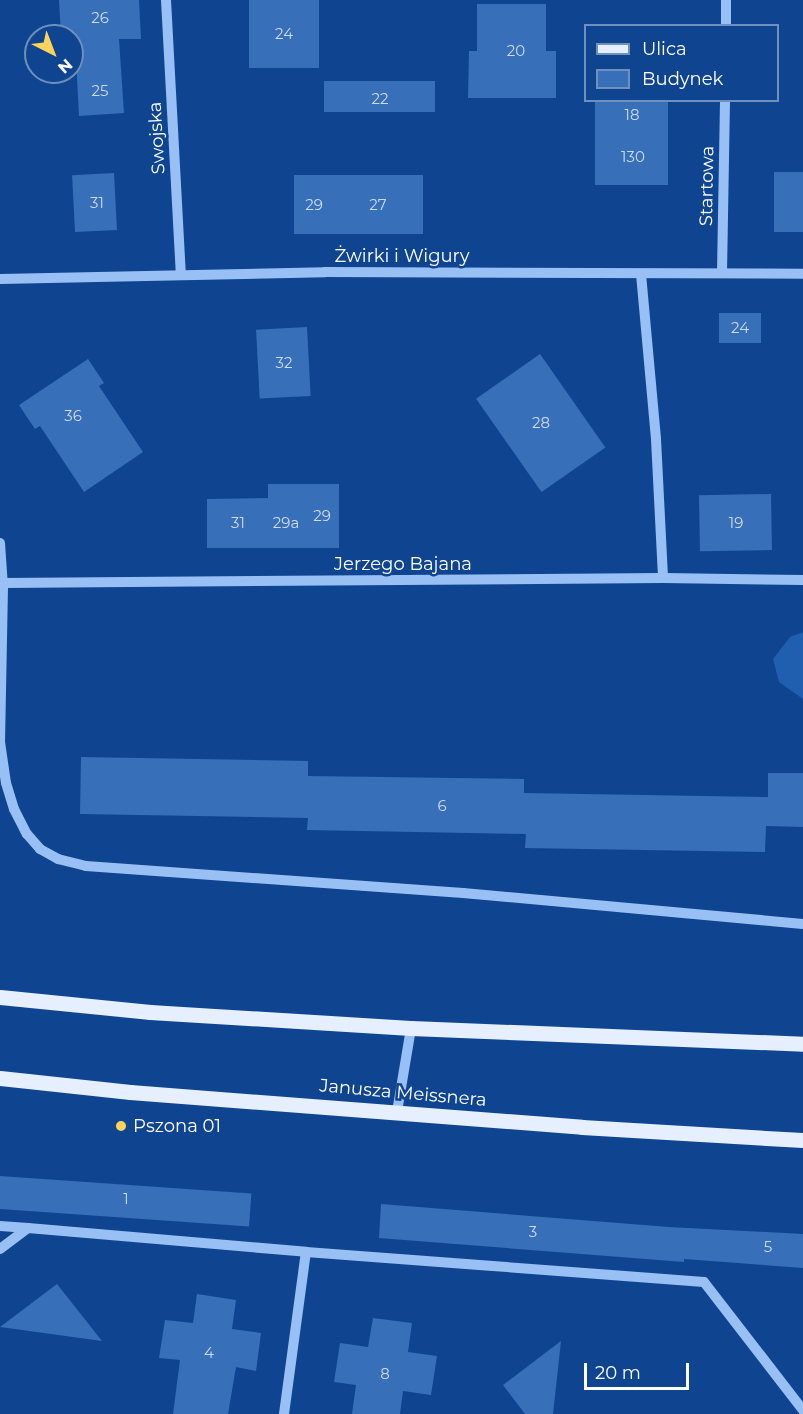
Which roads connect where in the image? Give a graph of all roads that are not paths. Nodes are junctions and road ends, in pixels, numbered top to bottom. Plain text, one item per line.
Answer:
1 (166, 0) edge
2 (726, 0) edge
3 (726, 24) edge
4 (725, 102) edge
5 (722, 273) junction
6 (641, 274) junction
7 (803, 274) edge
8 (181, 275) junction
9 (0, 279) edge
10 (0, 543) edge
11 (663, 578) junction
12 (803, 580) edge
13 (3, 583) junction
14 (803, 924) edge
15 (0, 997) edge
16 (411, 1028) junction
17 (803, 1044) edge
18 (0, 1078) edge
19 (397, 1112) junction
20 (803, 1140) edge
21 (0, 1226) edge
22 (28, 1227) junction
23 (0, 1249) edge
24 (306, 1252) junction
25 (803, 1410) edge
26 (284, 1414) edge

1 - 8 street, Swojska
2 - 3 street
4 - 5 street, Startowa
5 - 6 street, Żwirki i Wigury
5 - 7 street, Żwirki i Wigury
6 - 8 street, Żwirki i Wigury
6 - 11 street
8 - 9 street, Żwirki i Wigury
10 - 13 street
11 - 12 street, Jerzego Bajana
11 - 13 street, Jerzego Bajana
13 - 14 street
15 - 16 main road
16 - 17 main road
16 - 19 street
18 - 19 main road, Janusza Meissnera
19 - 20 main road, Janusza Meissnera
21 - 22 street
22 - 23 street
22 - 24 street
24 - 25 street
24 - 26 street

